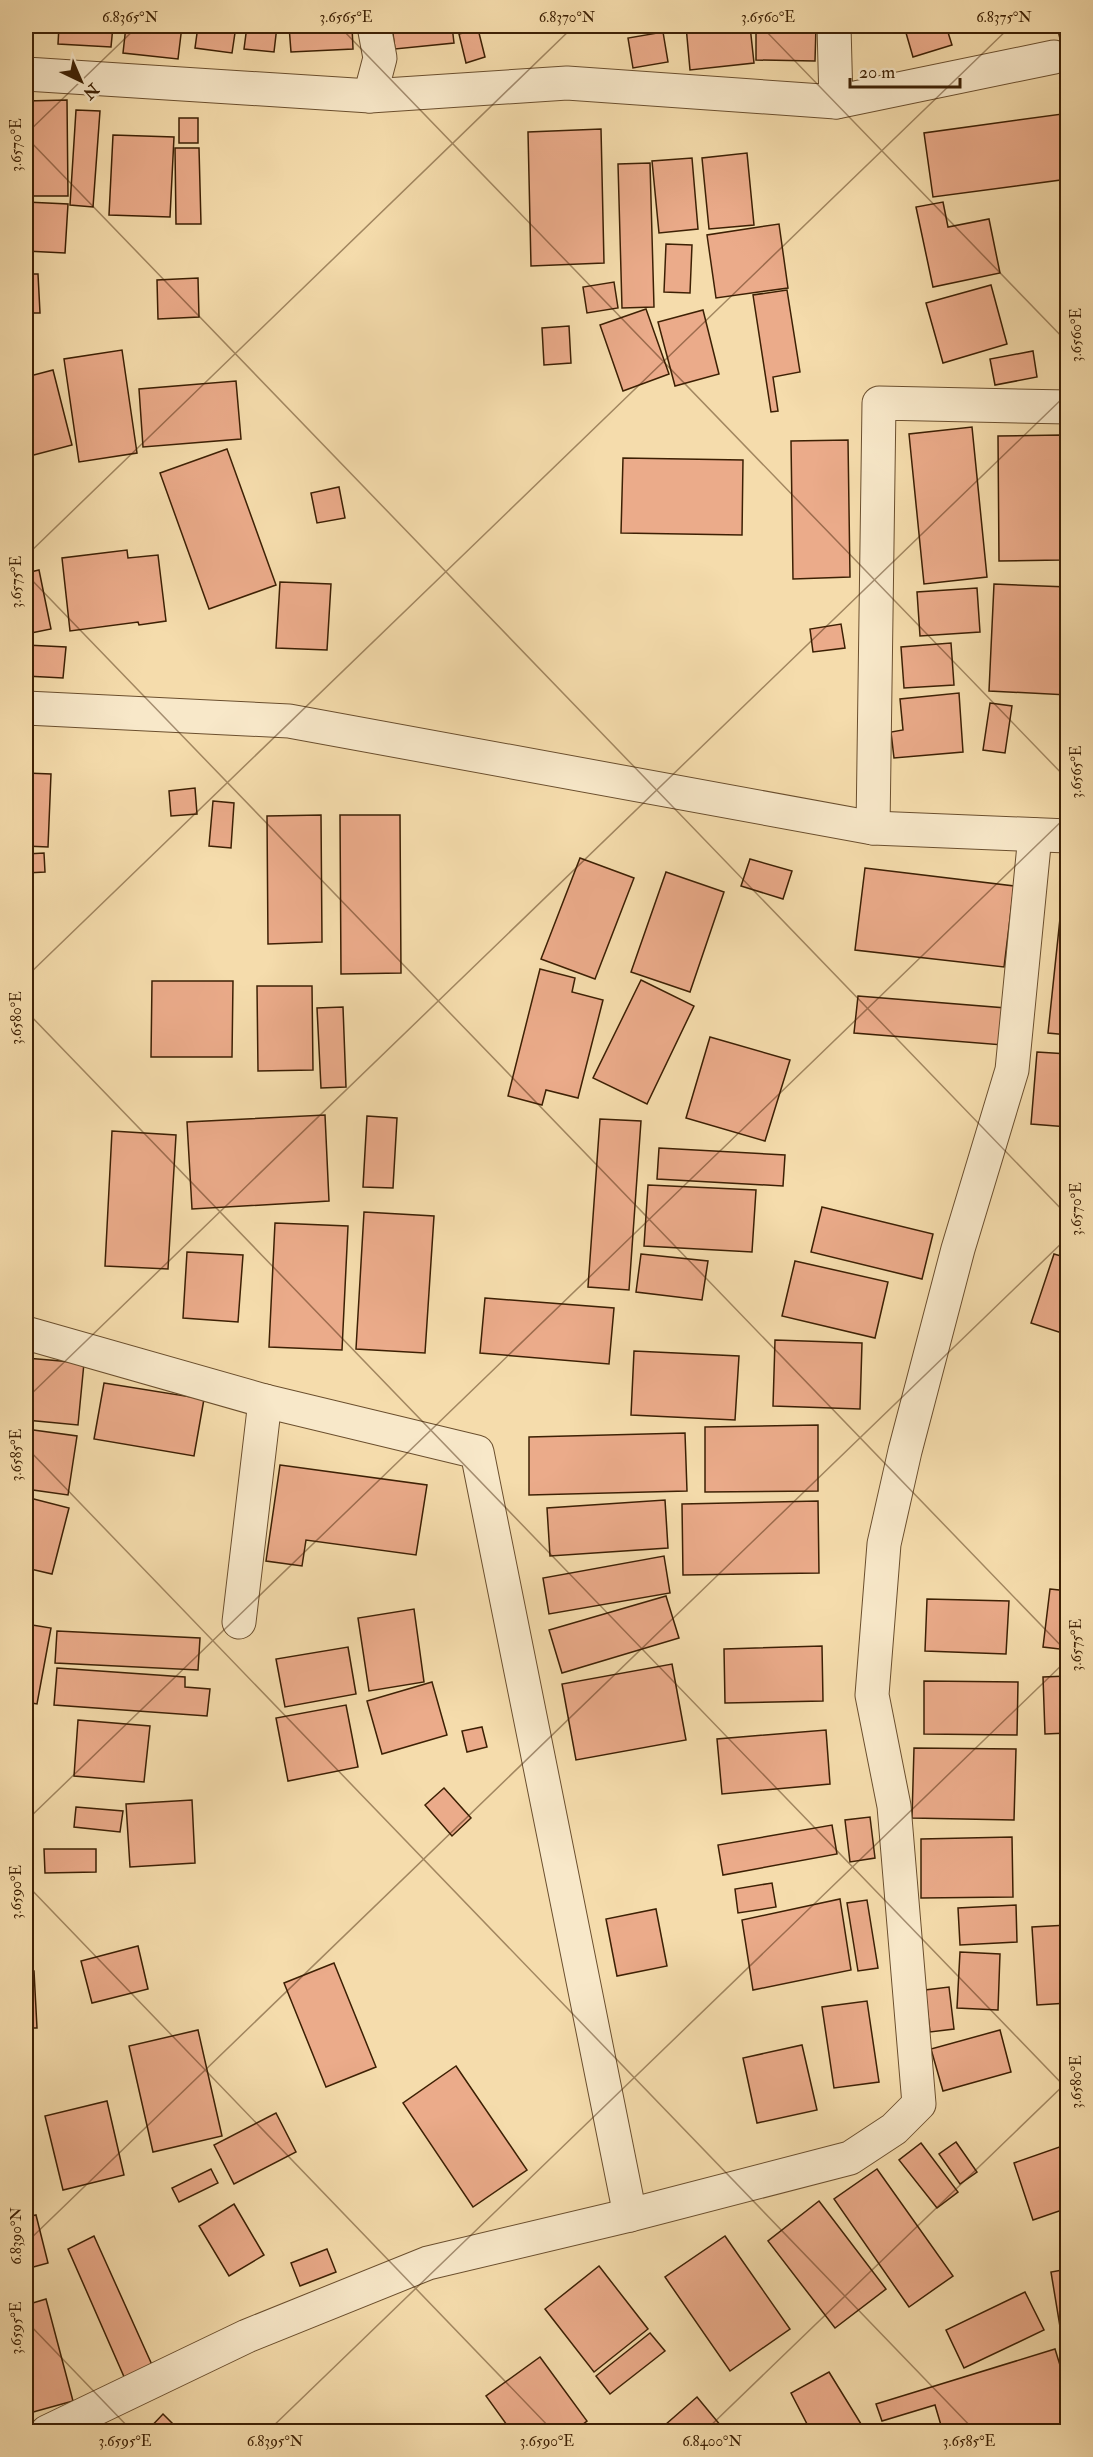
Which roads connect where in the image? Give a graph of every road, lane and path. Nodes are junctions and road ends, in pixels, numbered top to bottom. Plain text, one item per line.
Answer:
1 (374, 26) edge
2 (834, 26) edge
3 (1054, 57) dead end
4 (26, 74) edge
5 (370, 96) junction
6 (836, 102) junction
7 (1068, 407) edge
8 (26, 708) edge
9 (873, 828) junction
10 (1035, 835) junction
11 (1068, 837) edge
12 (26, 1333) edge
13 (265, 1401) junction
14 (239, 1622) dead end
15 (630, 2215) junction
16 (47, 2432) edge

1 - 5 street
2 - 6 street
3 - 6 street
4 - 5 street
5 - 6 street
7 - 9 street
8 - 9 street
9 - 10 street
10 - 11 street
10 - 15 street
12 - 13 street
13 - 14 street
13 - 15 street
15 - 16 street

